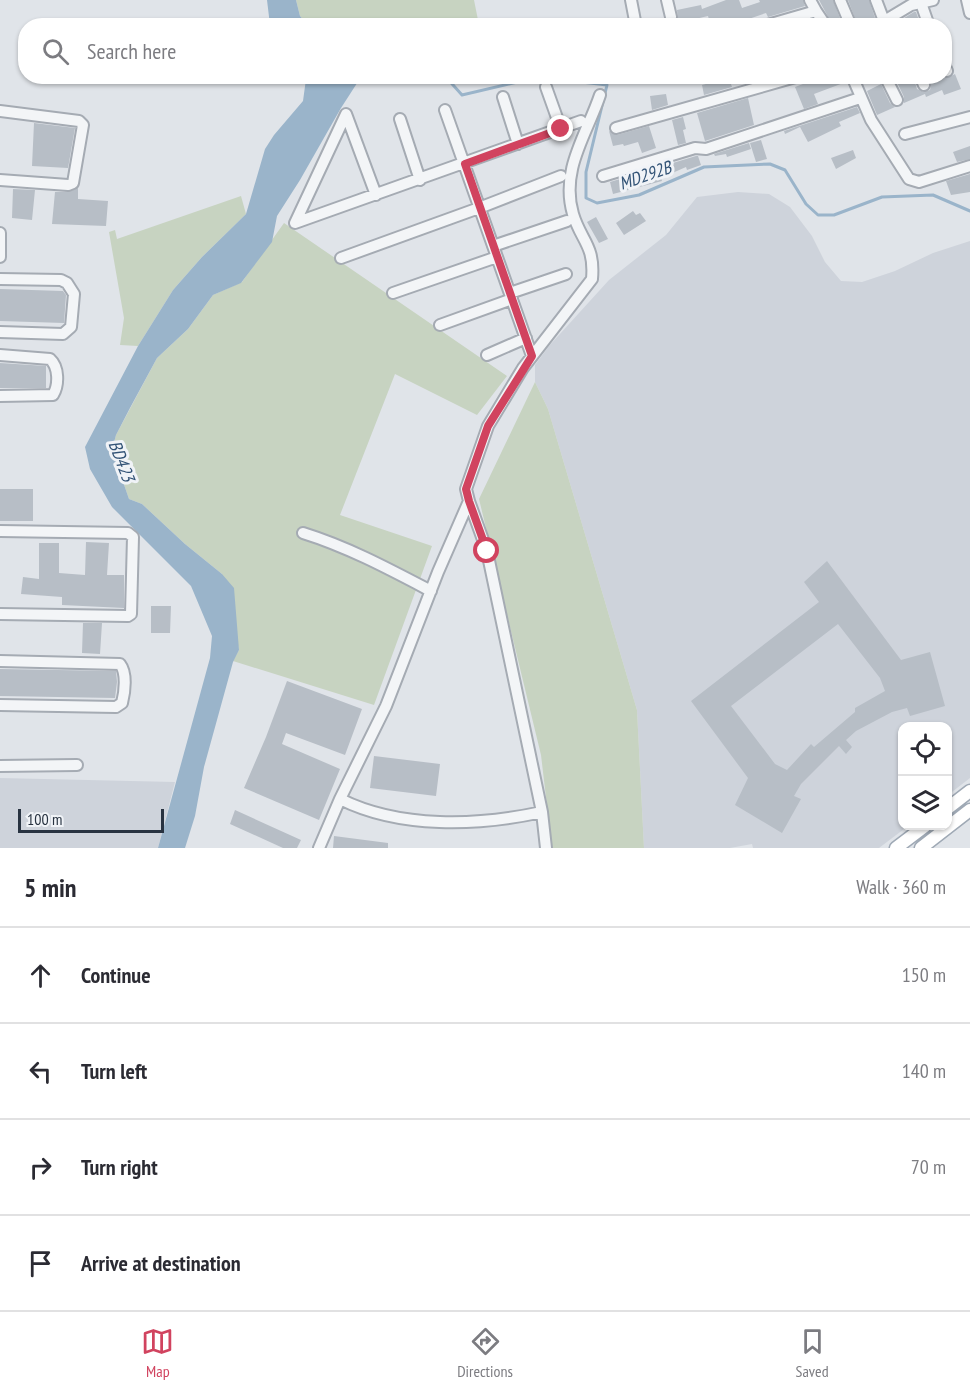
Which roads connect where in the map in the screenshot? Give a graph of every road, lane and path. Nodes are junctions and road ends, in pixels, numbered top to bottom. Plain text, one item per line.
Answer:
1 (631, 0) edge
2 (667, 0) edge
3 (810, 0) edge
4 (840, 0) edge
5 (876, 0) edge
6 (933, 0) edge
7 (967, 0) edge
8 (921, 3) junction
9 (903, 5) edge
10 (816, 11) junction
11 (970, 13) edge
12 (671, 17) dead end
13 (634, 18) edge
14 (792, 18) edge
15 (821, 18) edge
16 (848, 18) edge
17 (884, 18) edge
18 (891, 18) edge
19 (926, 18) edge
20 (771, 84) edge
21 (855, 84) edge
22 (889, 84) edge
23 (546, 87) dead end
24 (600, 95) dead end
25 (503, 97) dead end
26 (860, 98) junction
27 (897, 100) dead end
28 (445, 110) dead end
29 (0, 111) edge
30 (970, 117) edge
31 (400, 119) dead end
32 (581, 121) dead end
33 (616, 128) dead end
34 (561, 129) junction
35 (905, 134) dead end
36 (518, 144) junction
37 (465, 164) junction
38 (970, 166) edge
39 (561, 176) dead end
40 (603, 176) dead end
41 (0, 180) edge
42 (420, 180) junction
43 (376, 195) junction
44 (479, 208) junction
45 (567, 221) dead end
46 (0, 233) edge
47 (493, 246) junction
48 (0, 257) edge
49 (497, 257) junction
50 (341, 258) dead end
51 (566, 274) dead end
52 (0, 279) edge
53 (393, 293) dead end
54 (511, 296) junction
55 (440, 325) dead end
56 (0, 332) edge
57 (526, 338) junction
58 (0, 355) edge
59 (487, 355) dead end
60 (532, 356) junction
61 (0, 396) edge
62 (469, 501) junction
63 (0, 531) edge
64 (303, 533) dead end
65 (431, 591) junction
66 (0, 614) edge
67 (0, 661) edge
68 (0, 705) edge
69 (77, 765) dead end
70 (0, 766) edge
71 (970, 791) edge
72 (340, 799) junction
73 (952, 805) edge
74 (970, 810) edge
75 (542, 812) junction
76 (919, 830) edge
77 (319, 848) edge
78 (546, 848) edge
79 (896, 848) edge
80 (921, 848) edge

1 - 13 street
2 - 12 street
3 - 10 street
4 - 16 street
5 - 17 street
6 - 8 street
7 - 11 street
8 - 9 street
8 - 19 street
9 - 18 street
10 - 14 street
10 - 15 street
20 - 33 street
21 - 26 street
22 - 27 street
23 - 34 street
24 - 60 street
25 - 36 street
26 - 38 street
26 - 40 street
28 - 37 street
29 - 41 street
30 - 35 street
31 - 42 street
32 - 34 street
34 - 36 street
36 - 37 street
37 - 42 street
37 - 44 street
39 - 44 street
42 - 43 street
43 - 43 street
44 - 47 street
44 - 50 street
45 - 47 street
46 - 48 street
47 - 49 street
49 - 53 street
49 - 54 street
51 - 54 street
52 - 56 street
54 - 55 street
54 - 57 street
57 - 59 street
57 - 60 street
58 - 61 street
60 - 62 street
62 - 65 street
62 - 75 street
63 - 66 street
64 - 65 street
65 - 72 street
67 - 68 street
69 - 70 street
71 - 73 main road
72 - 75 street
72 - 77 street
74 - 80 main road
75 - 78 street
76 - 79 main road

